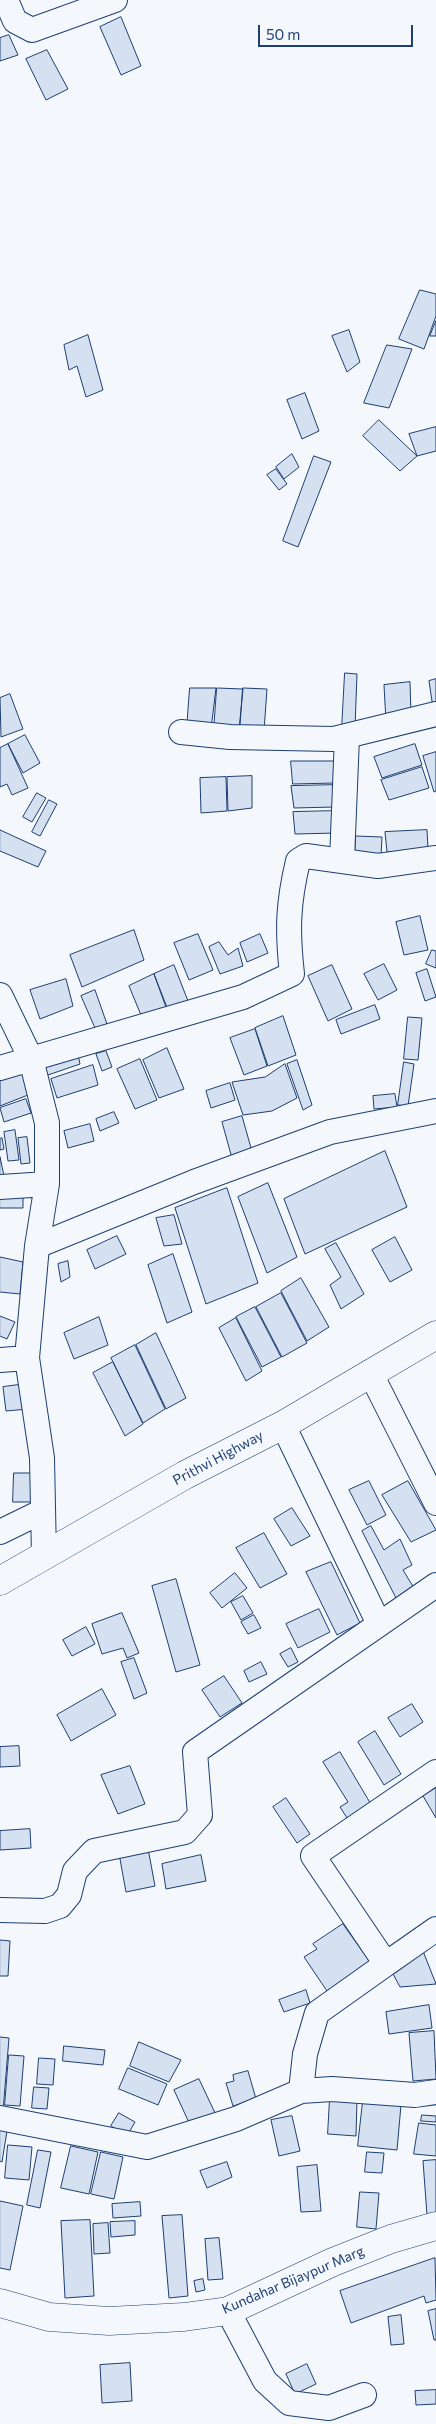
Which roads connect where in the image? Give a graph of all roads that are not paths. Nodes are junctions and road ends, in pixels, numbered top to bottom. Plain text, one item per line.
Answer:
1 (6, 0) edge
2 (115, 0) edge
3 (436, 714) edge
4 (181, 732) dead end
5 (347, 737) junction
6 (436, 858) edge
7 (342, 860) junction
8 (0, 995) edge
9 (31, 1059) junction
10 (0, 1068) edge
11 (436, 1111) edge
12 (47, 1184) junction
13 (0, 1187) edge
14 (37, 1246) junction
15 (436, 1334) edge
16 (26, 1358) junction
17 (0, 1360) edge
18 (370, 1372) junction
19 (283, 1425) junction
20 (436, 1502) edge
21 (43, 1511) junction
22 (0, 1532) edge
23 (44, 1556) junction
24 (0, 1581) edge
25 (436, 1585) edge
26 (379, 1624) junction
27 (436, 1772) edge
28 (0, 1910) edge
29 (436, 1929) edge
30 (386, 1964) junction
31 (301, 2091) junction
32 (436, 2092) edge
33 (0, 2118) edge
34 (436, 2226) edge
35 (0, 2303) edge
36 (228, 2311) junction
37 (364, 2395) dead end

1 - 2 street
3 - 5 street
4 - 5 street
5 - 7 street
6 - 7 street
7 - 9 street
8 - 9 street
9 - 10 street
9 - 12 street
11 - 14 street
12 - 13 street
12 - 14 street
14 - 16 street
15 - 18 main road, Prithvi Highway
16 - 17 street
16 - 21 street
18 - 19 main road, Prithvi Highway
18 - 20 street
19 - 23 main road, Prithvi Highway
19 - 26 street
21 - 22 street
21 - 23 street
23 - 24 main road, Prithvi Highway
25 - 26 street
26 - 28 street
27 - 30 street
29 - 30 street
30 - 31 street
31 - 32 street
31 - 33 street
34 - 36 main road, Kundahar Bijaypur Marg
35 - 36 main road, Kundahar Bijaypur Marg
36 - 37 street

